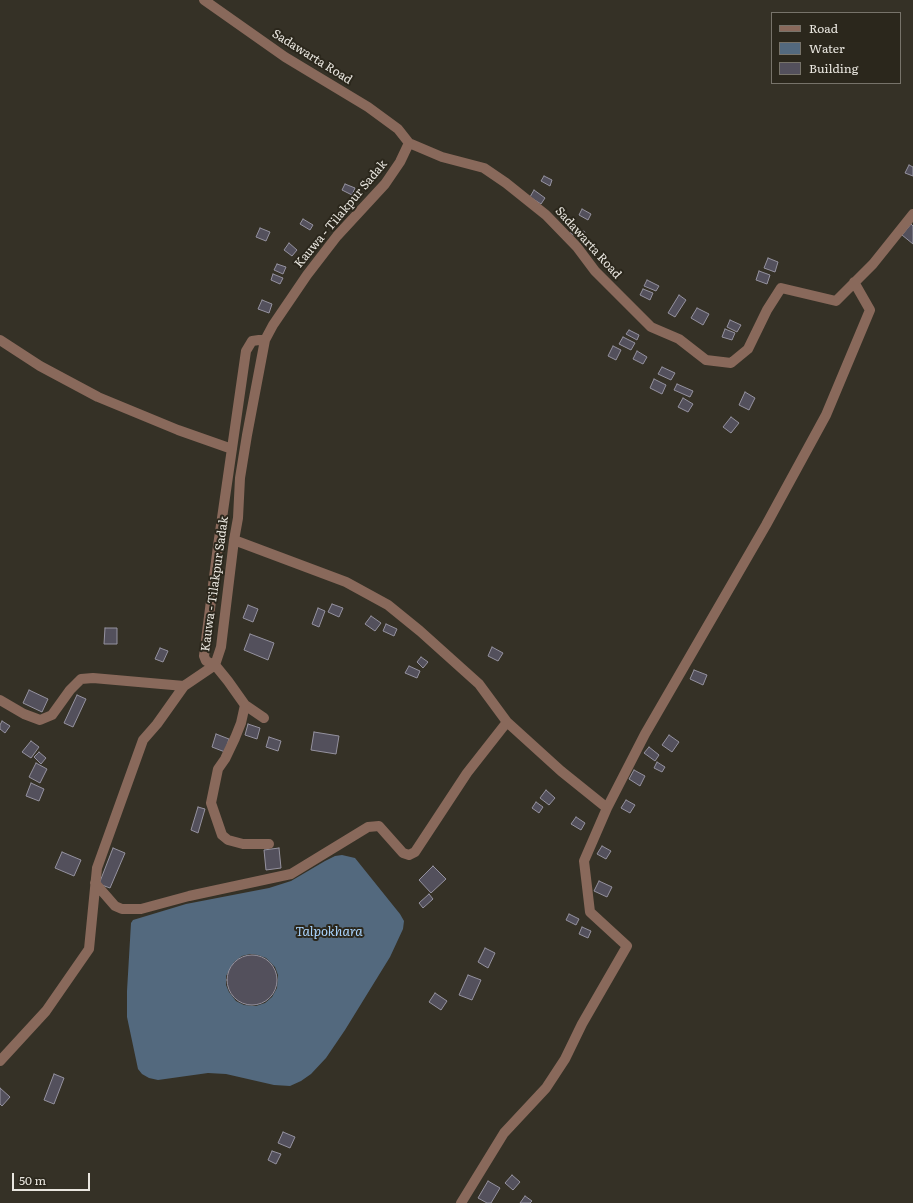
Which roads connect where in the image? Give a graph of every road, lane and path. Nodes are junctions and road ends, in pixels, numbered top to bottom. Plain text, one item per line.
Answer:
1 (204, 0) edge
2 (409, 143) junction
3 (913, 214) edge
4 (854, 282) junction
5 (0, 340) edge
6 (265, 340) junction
7 (232, 449) junction
8 (234, 540) junction
9 (215, 665) junction
10 (184, 686) junction
11 (0, 700) edge
12 (245, 705) junction
13 (264, 718) dead end
14 (507, 722) junction
15 (607, 808) junction
16 (269, 844) dead end
17 (95, 884) junction
18 (0, 1061) edge
19 (461, 1203) edge

1 - 2 street, Sadawarta Road
2 - 4 street, Sadawarta Road
2 - 6 street, Kauwa - Tilakpur Sadak
3 - 4 street, Sadawarta Road
4 - 15 street
5 - 7 street
6 - 7 street
6 - 8 street, Kauwa - Tilakpur Sadak
7 - 9 street
8 - 9 street, Kauwa - Tilakpur Sadak
8 - 14 street
9 - 10 street, Kauwa - Tilakpur Sadak
9 - 12 street
10 - 11 street
10 - 17 street, Kauwa - Tilakpur Sadak
12 - 13 street
12 - 16 street
14 - 15 street
14 - 17 street
15 - 19 street
17 - 18 street, Kauwa - Tilakpur Sadak

